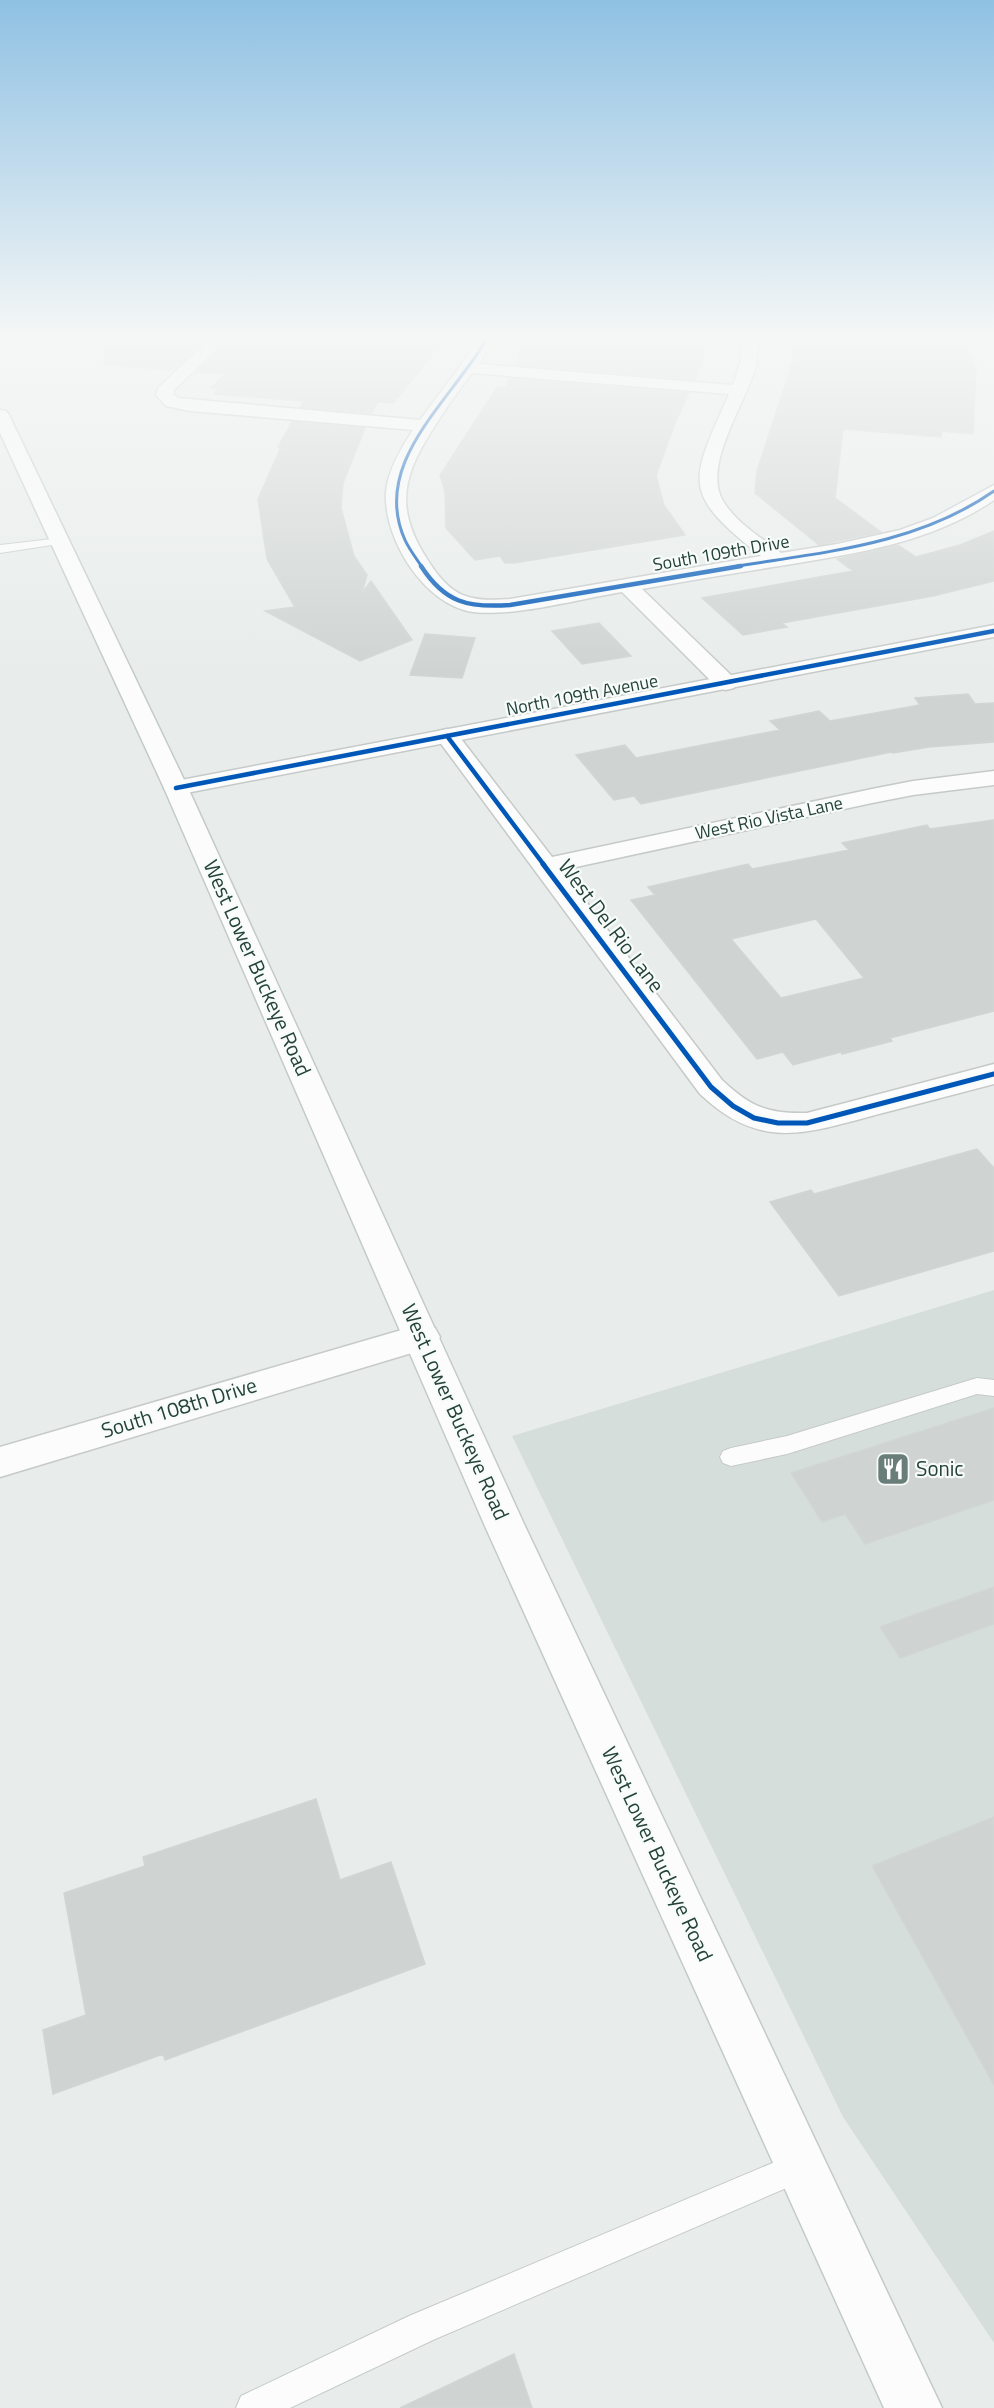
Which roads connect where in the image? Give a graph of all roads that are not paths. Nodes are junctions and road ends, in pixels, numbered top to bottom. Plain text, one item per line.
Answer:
1 (17, 449) edge
2 (409, 449) edge
3 (716, 449) edge
4 (994, 491) edge
5 (61, 541) junction
6 (0, 549) edge
7 (776, 559) junction
8 (626, 585) junction
9 (994, 631) edge
10 (726, 683) junction
11 (447, 736) junction
12 (994, 778) edge
13 (176, 788) junction
14 (546, 866) junction
15 (994, 1074) edge
16 (422, 1337) junction
17 (994, 1388) edge
18 (731, 1457) dead end
19 (0, 1462) edge
20 (801, 2166) junction
21 (253, 2408) edge
22 (913, 2408) edge

1 - 5 street, West Lower Buckeye Road
2 - 8 street, South 109th Drive
3 - 7 street
4 - 7 street, South 109th Drive
5 - 6 lane
5 - 13 street, West Lower Buckeye Road
7 - 8 street, South 109th Drive
8 - 10 street
9 - 10 street, North 109th Avenue
10 - 11 street, North 109th Avenue
11 - 13 street, North 109th Avenue
11 - 14 street, West Del Rio Lane
12 - 14 street, West Rio Vista Lane
13 - 16 street, West Lower Buckeye Road
14 - 15 street, West Del Rio Lane
16 - 19 street, South 108th Drive
16 - 20 street, West Lower Buckeye Road
17 - 18 lane
20 - 21 lane
20 - 22 street, West Lower Buckeye Road

